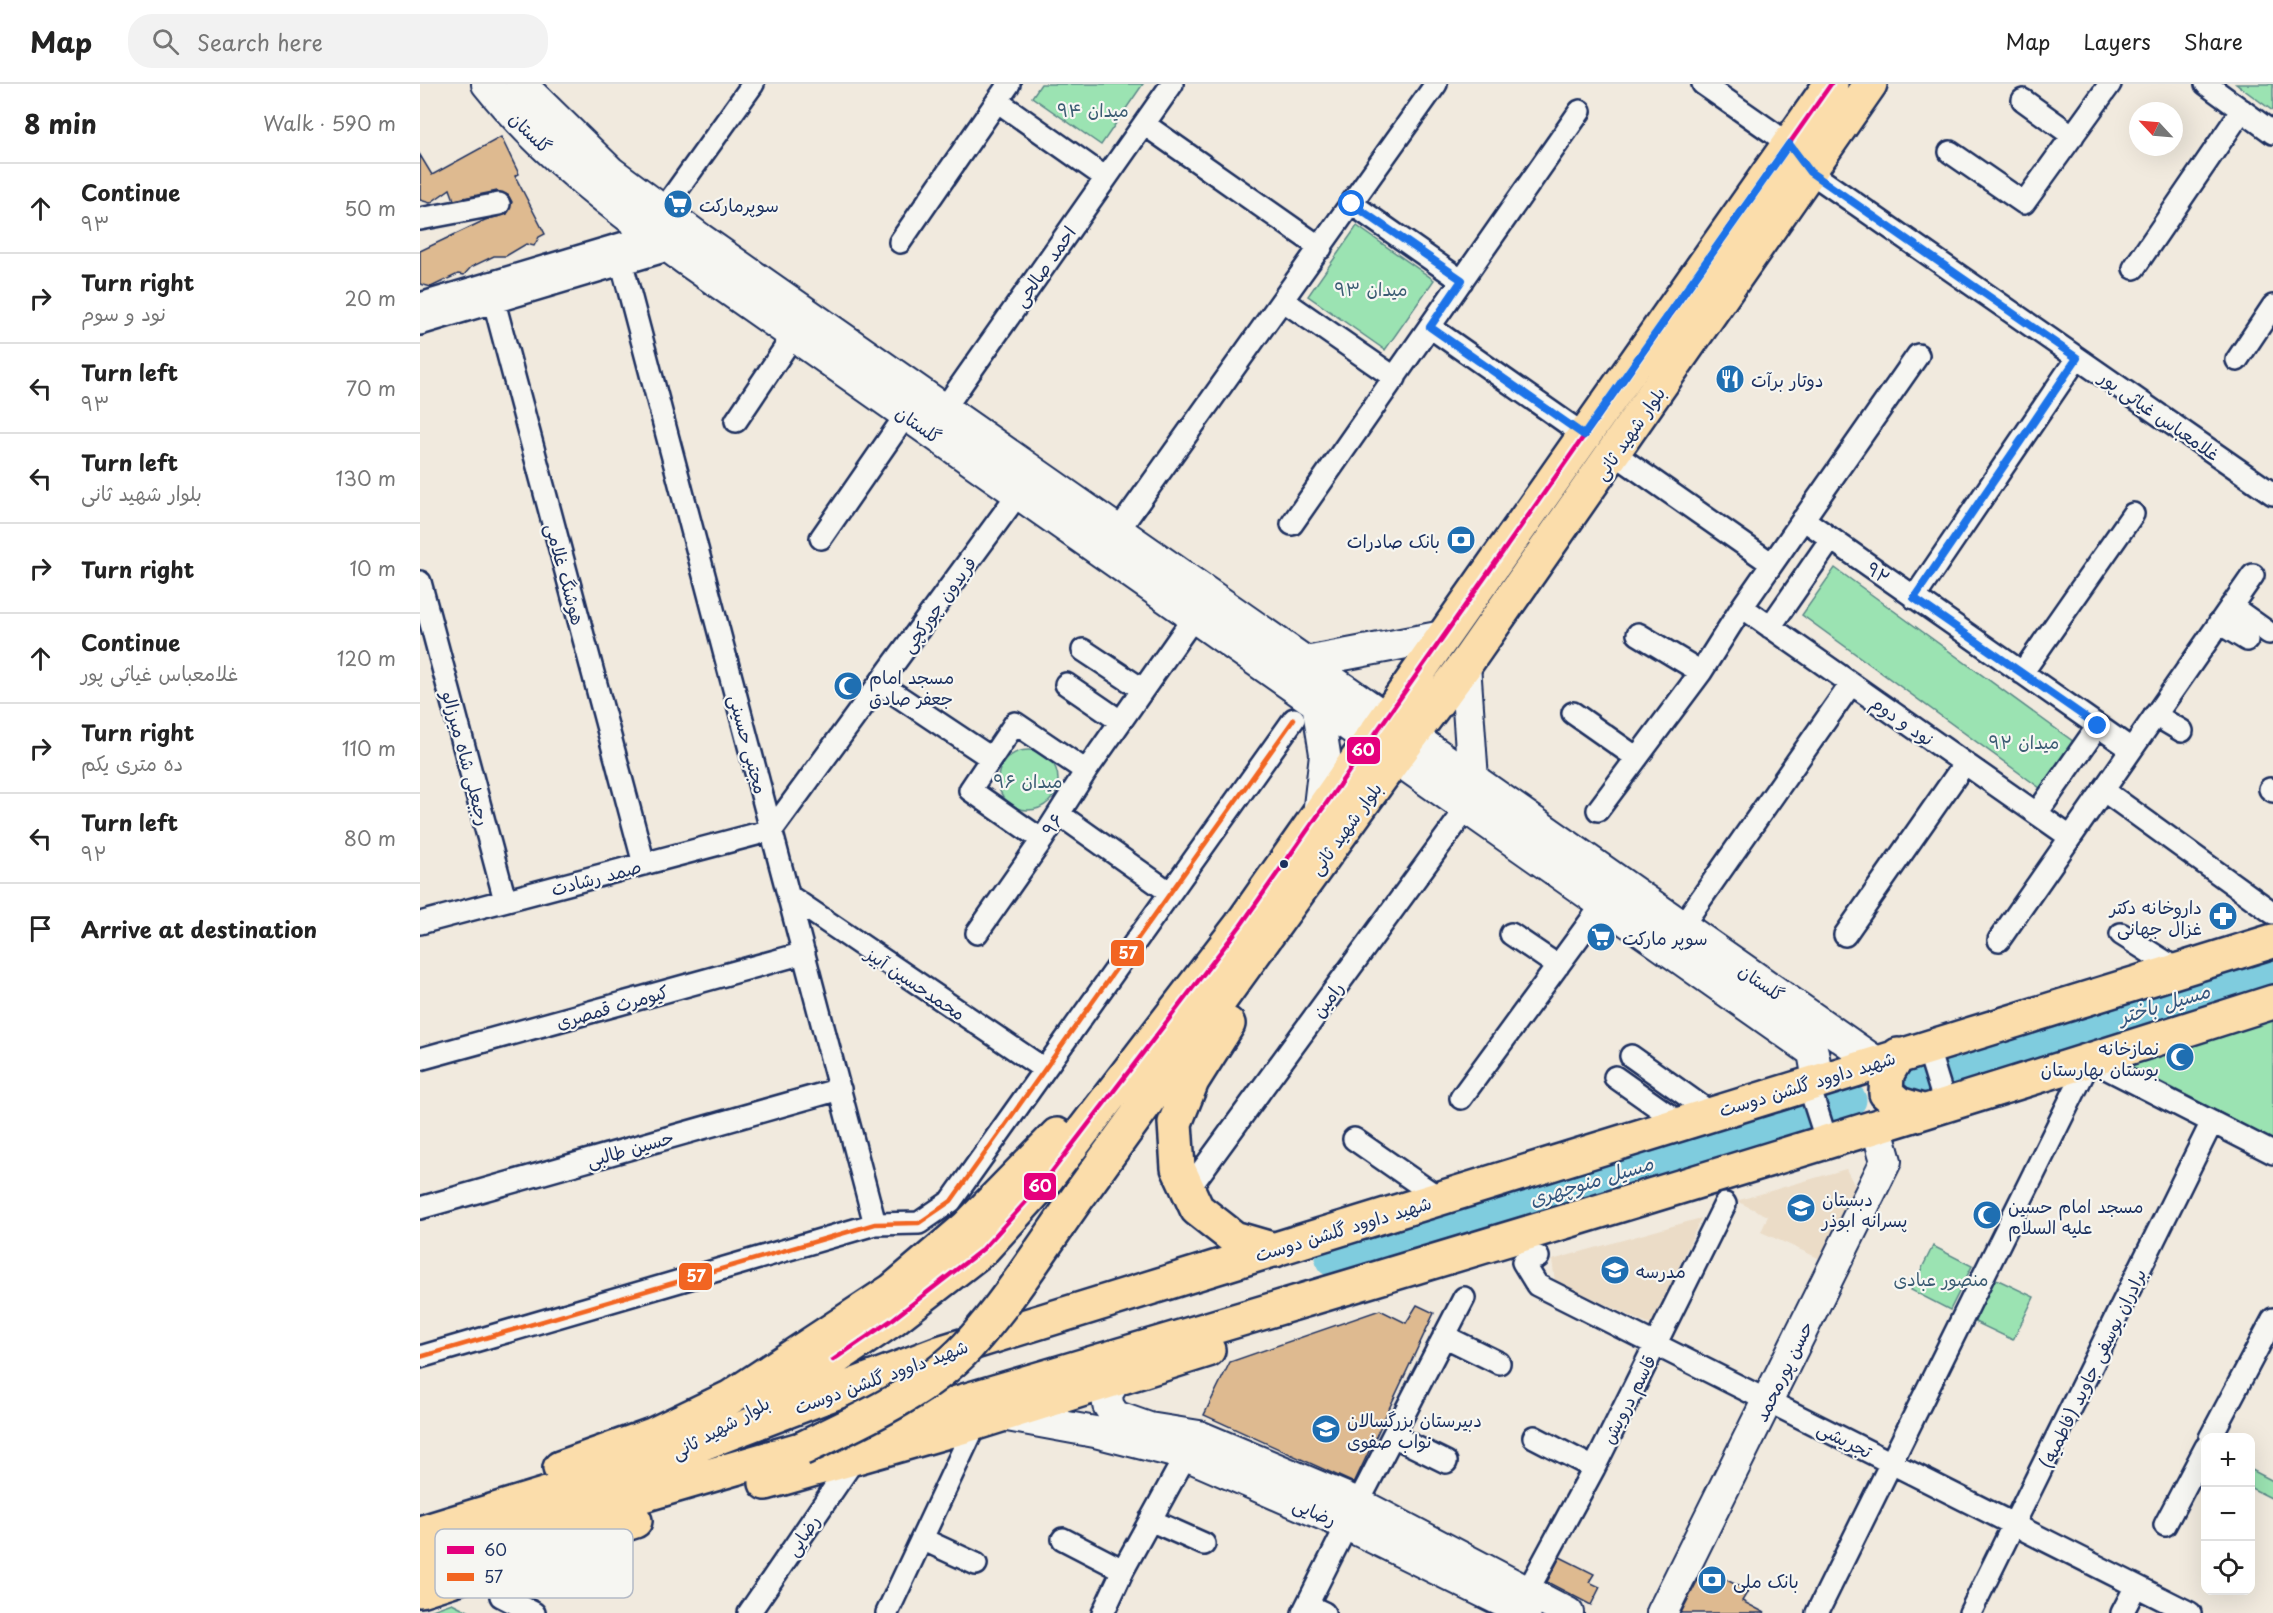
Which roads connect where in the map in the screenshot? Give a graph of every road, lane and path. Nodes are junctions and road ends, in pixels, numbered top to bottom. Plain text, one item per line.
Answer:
1 (487, 84) edge
2 (521, 84) edge
3 (753, 84) edge
4 (1172, 84) edge
5 (1436, 84) edge
6 (1703, 84) edge
7 (1831, 84) edge
8 (1869, 84) edge
9 (2110, 84) edge
10 (2206, 84) edge
11 (1003, 92) edge
12 (2023, 100) dead end
13 (1580, 111) dead end
14 (2242, 111) junction
15 (1144, 124) junction
16 (2273, 133) edge
17 (2073, 136) junction
18 (1789, 144) junction
19 (1950, 152) dead end
20 (1810, 172) junction
21 (1106, 178) junction
22 (499, 204) dead end
23 (1352, 204) junction
24 (420, 219) edge
25 (662, 231) junction
26 (900, 242) dead end
27 (1321, 248) junction
28 (622, 264) junction
29 (2134, 268) dead end
30 (1462, 280) junction
31 (491, 293) junction
32 (1284, 300) junction
33 (420, 304) edge
34 (2273, 306) edge
35 (420, 324) edge
36 (1430, 327) junction
37 (2266, 329) edge
38 (793, 336) junction
39 (1918, 355) dead end
40 (2077, 358) junction
41 (2237, 360) dead end
42 (1395, 378) junction
43 (944, 409) junction
44 (906, 415) junction
45 (736, 421) dead end
46 (1584, 435) junction
47 (1615, 454) junction
48 (1018, 494) junction
49 (2273, 494) edge
50 (2133, 514) dead end
51 (1803, 519) junction
52 (1292, 524) dead end
53 (1118, 531) junction
54 (821, 538) dead end
55 (1831, 539) junction
56 (1772, 564) junction
57 (2253, 575) dead end
58 (420, 582) edge
59 (1914, 598) junction
60 (1742, 607) junction
61 (2225, 615) junction
62 (1194, 617) junction
63 (1770, 627) junction
64 (2269, 633) dead end
65 (1638, 634) dead end
66 (1443, 636) junction
67 (2247, 640) dead end
68 (1083, 650) dead end
69 (1306, 662) junction
70 (1465, 665) junction
71 (1701, 672) junction
72 (2022, 673) junction
73 (880, 684) junction
74 (1066, 684) dead end
75 (1851, 684) junction
76 (1142, 689) junction
77 (1305, 711) junction
78 (1573, 713) dead end
79 (2155, 715) junction
80 (1120, 721) junction
81 (2098, 726) junction
82 (2182, 731) dead end
83 (1391, 738) junction
84 (2131, 749) junction
85 (991, 758) junction
86 (1637, 758) junction
87 (1965, 763) junction
88 (1086, 771) junction
89 (1473, 779) junction
90 (2103, 790) junction
91 (1467, 808) junction
92 (1598, 810) dead end
93 (2037, 813) junction
94 (1059, 814) junction
95 (1318, 815) junction
96 (772, 830) junction
97 (2070, 837) junction
98 (1042, 840) junction
99 (1330, 848) junction
100 (644, 864) junction
101 (1169, 892) junction
102 (789, 896) junction
103 (506, 900) junction
104 (1603, 904) junction
105 (2273, 913) edge
106 (420, 923) edge
107 (1682, 926) junction
108 (977, 933) dead end
109 (1511, 934) dead end
110 (2121, 934) dead end
111 (1845, 935) dead end
112 (1999, 940) dead end
113 (2273, 941) edge
114 (804, 953) junction
115 (1558, 966) junction
116 (2178, 970) junction
117 (2273, 1002) edge
118 (1177, 1007) junction
119 (1839, 1036) junction
120 (1901, 1054) junction
121 (1630, 1056) dead end
122 (420, 1059) edge
123 (2090, 1060) junction
124 (1044, 1069) junction
125 (1820, 1072) junction
126 (1615, 1077) dead end
127 (840, 1089) junction
128 (1461, 1098) dead end
129 (1933, 1108) junction
130 (1711, 1113) junction
131 (2212, 1122) junction
132 (1680, 1123) junction
133 (1853, 1134) junction
134 (1354, 1139) dead end
135 (2273, 1153) edge
136 (1188, 1190) junction
137 (1439, 1198) junction
138 (1725, 1204) dead end
139 (420, 1208) edge
140 (875, 1224) junction
141 (1275, 1250) junction
142 (1538, 1257) dead end
143 (1464, 1298) dead end
144 (2273, 1319) edge
145 (1444, 1336) junction
146 (1655, 1344) junction
147 (420, 1357) edge
148 (1499, 1363) dead end
149 (1121, 1366) junction
150 (1768, 1401) junction
151 (989, 1419) junction
152 (2213, 1433) edge
153 (1393, 1436) junction
154 (1534, 1437) dead end
155 (1192, 1446) junction
156 (801, 1449) junction
157 (2201, 1455) edge
158 (855, 1458) junction
159 (661, 1459) junction
160 (1446, 1462) dead end
161 (1891, 1463) junction
162 (1594, 1468) junction
163 (420, 1509) edge
164 (1352, 1514) junction
165 (1150, 1520) junction
166 (2015, 1525) junction
167 (2165, 1525) dead end
168 (526, 1529) edge
169 (607, 1529) edge
170 (420, 1533) edge
171 (922, 1539) junction
172 (1063, 1539) dead end
173 (1204, 1544) dead end
174 (435, 1556) edge
175 (420, 1560) edge
176 (976, 1564) dead end
177 (1123, 1570) junction
178 (435, 1585) edge
179 (2136, 1586) junction
180 (420, 1590) edge
181 (505, 1598) edge
182 (1522, 1607) edge
183 (1312, 1610) edge
184 (1105, 1612) edge
185 (534, 1613) edge
186 (749, 1613) edge
187 (887, 1613) edge
188 (1568, 1613) edge
189 (1662, 1613) edge
190 (1816, 1613) edge
191 (1970, 1613) edge
192 (2122, 1613) edge
193 (2190, 1613) edge

1 - 25 main road, گلستان
2 - 25 main road, گلستان
3 - 25 street
4 - 15 street, احمد صالحی
5 - 23 street
6 - 18 street
7 - 18 main road, بلوار شهید ثانی
8 - 20 main road, بلوار شهید ثانی
9 - 17 street
10 - 14 street
11 - 21 street
11 - 26 street
12 - 17 street
13 - 30 street
14 - 16 street
14 - 29 street
15 - 21 street, احمد صالحی
15 - 27 street
17 - 19 street
18 - 20 main road
18 - 46 main road, بلوار شهید ثانی
20 - 40 street, غلامعباس غیاثی پور
20 - 47 main road, بلوار شهید ثانی
21 - 43 street, احمد صالحی
22 - 24 street
23 - 27 street
23 - 30 street
25 - 28 street
25 - 31 street
25 - 38 main road, گلستان
25 - 43 main road, گلستان
27 - 32 street
28 - 31 street
28 - 96 street, مجتبی حسینی
30 - 36 street
31 - 33 street
31 - 35 street
31 - 100 street, هوشنگ غلامی
32 - 42 street
32 - 53 street
34 - 37 street
36 - 42 street
36 - 46 street
37 - 41 street
38 - 44 main road, گلستان
38 - 45 street
39 - 51 street
40 - 49 street, غلامعباس غیاثی پور
40 - 59 street
42 - 52 street
43 - 53 main road, گلستان
44 - 48 main road, گلستان
44 - 54 street
46 - 66 main road, بلوار شهید ثانی
47 - 56 street
47 - 70 main road, بلوار شهید ثانی
48 - 62 main road, گلستان
48 - 73 street, فریدون چورکچی
50 - 72 street
51 - 55 street, ۹۲
51 - 56 street
53 - 69 main road, گلستان
55 - 59 street, ۹۲
55 - 63 street
56 - 60 street
57 - 61 street
58 - 103 street, رجبعلی شاه میرزالو
59 - 72 street, ۹۲
60 - 63 street, نود و دوم
60 - 71 street
61 - 64 street
61 - 67 street
61 - 79 street
62 - 76 street
62 - 77 main road, گلستان
63 - 75 street, نود و دوم
65 - 71 street
66 - 69 main road
66 - 83 main road, بلوار شهید ثانی
68 - 76 street
69 - 83 main road, گلستان
70 - 83 main road, بلوار شهید ثانی
70 - 89 main road
71 - 86 street
72 - 81 street, ۹۲
73 - 85 street
73 - 96 street, فریدون چورکچی
74 - 80 street
75 - 87 street, نود و دوم
75 - 107 street
76 - 80 street
77 - 83 main road, گلستان
77 - 95 main road
77 - 101 street
78 - 86 street
79 - 82 street
79 - 84 street
80 - 88 street
81 - 84 street, ۹۲
81 - 93 street
83 - 89 main road, گلستان
83 - 91 main road, گلستان
83 - 95 main road, بلوار شهید ثانی
83 - 99 main road, بلوار شهید ثانی
84 - 90 street
85 - 88 street, ۹۶
85 - 98 street, ۹۶
86 - 92 street
87 - 93 street, نود و دوم
87 - 111 street
88 - 94 street, ۹۶
89 - 107 main road, گلستان
90 - 97 street
90 - 105 street
91 - 104 main road, گلستان
91 - 136 street, رامین
93 - 97 street, نود و دوم
94 - 98 street, ۹۶
94 - 101 street
95 - 118 main road, بلوار شهید ثانی
96 - 100 street, صمد رشادت
96 - 102 street, مجتبی حسینی
97 - 112 street
98 - 108 street
99 - 136 main road
99 - 156 main road, بلوار شهید ثانی, bridge
100 - 103 street, صمد رشادت
101 - 124 street
102 - 114 street, مجتبی حسینی
102 - 124 street, محمدحسین آبیز
103 - 106 street, صمد رشادت
104 - 115 street
104 - 125 main road, گلستان
107 - 119 main road, گلستان
109 - 115 street
110 - 116 street
113 - 116 main road, شهید داوود گلشن دوست
114 - 122 street, کیومرث قمصری
114 - 127 street, مجتبی حسینی
115 - 128 street
116 - 120 main road, شهید داوود گلشن دوست
117 - 123 main road
118 - 159 main road, بلوار شهید ثانی
118 - 163 main road
119 - 120 main road, گلستان
119 - 125 main road
120 - 125 main road, شهید داوود گلشن دوست
120 - 129 street
120 - 129 main road
121 - 130 street
123 - 129 main road
123 - 131 street
123 - 161 street
124 - 140 street
125 - 130 main road, شهید داوود گلشن دوست
125 - 133 street
125 - 133 main road
126 - 132 street
127 - 139 street, حسین طالبی
127 - 140 street, مجتبی حسینی
129 - 133 main road
130 - 132 main road, شهید داوود گلشن دوست
131 - 135 street
131 - 166 street, برادران یوسفی جاوید (فاطمیه)
132 - 137 main road, شهید داوود گلشن دوست
133 - 149 main road
133 - 150 main road, حسن پورمحمد
134 - 137 street
136 - 141 main road
137 - 141 main road, شهید داوود گلشن دوست
138 - 146 street, قاسم درویش
140 - 147 street
141 - 159 main road, شهید داوود گلشن دوست
142 - 146 street, تجریشی
143 - 145 street
144 - 152 street
145 - 148 street
145 - 153 street
146 - 150 street, تجریشی
146 - 162 street, قاسم درویش
149 - 151 main road
149 - 155 main road, رضایی
149 - 156 main road, bridge
150 - 161 street, تجریشی
150 - 189 main road, حسن پورمحمد
151 - 155 main road, رضایی
151 - 158 main road
151 - 171 street
153 - 160 street
153 - 164 street
154 - 162 street
155 - 164 main road, رضایی
155 - 165 street
156 - 168 main road
157 - 167 street
158 - 169 main road
158 - 186 street, رضایی
159 - 170 main road, شهید داوود گلشن دوست
161 - 166 street, تجریشی
161 - 190 street
162 - 182 street, قاسم درویش
164 - 182 main road, رضایی
164 - 183 street
165 - 173 street
165 - 177 street
166 - 179 street, تجریشی
166 - 191 street, برادران یوسفی جاوید (فاطمیه)
171 - 176 street
171 - 187 street
172 - 177 street
174 - 175 main road
177 - 184 street
178 - 180 main road
179 - 192 street
179 - 193 street, تجریشی
181 - 185 street
182 - 188 main road, رضایی

